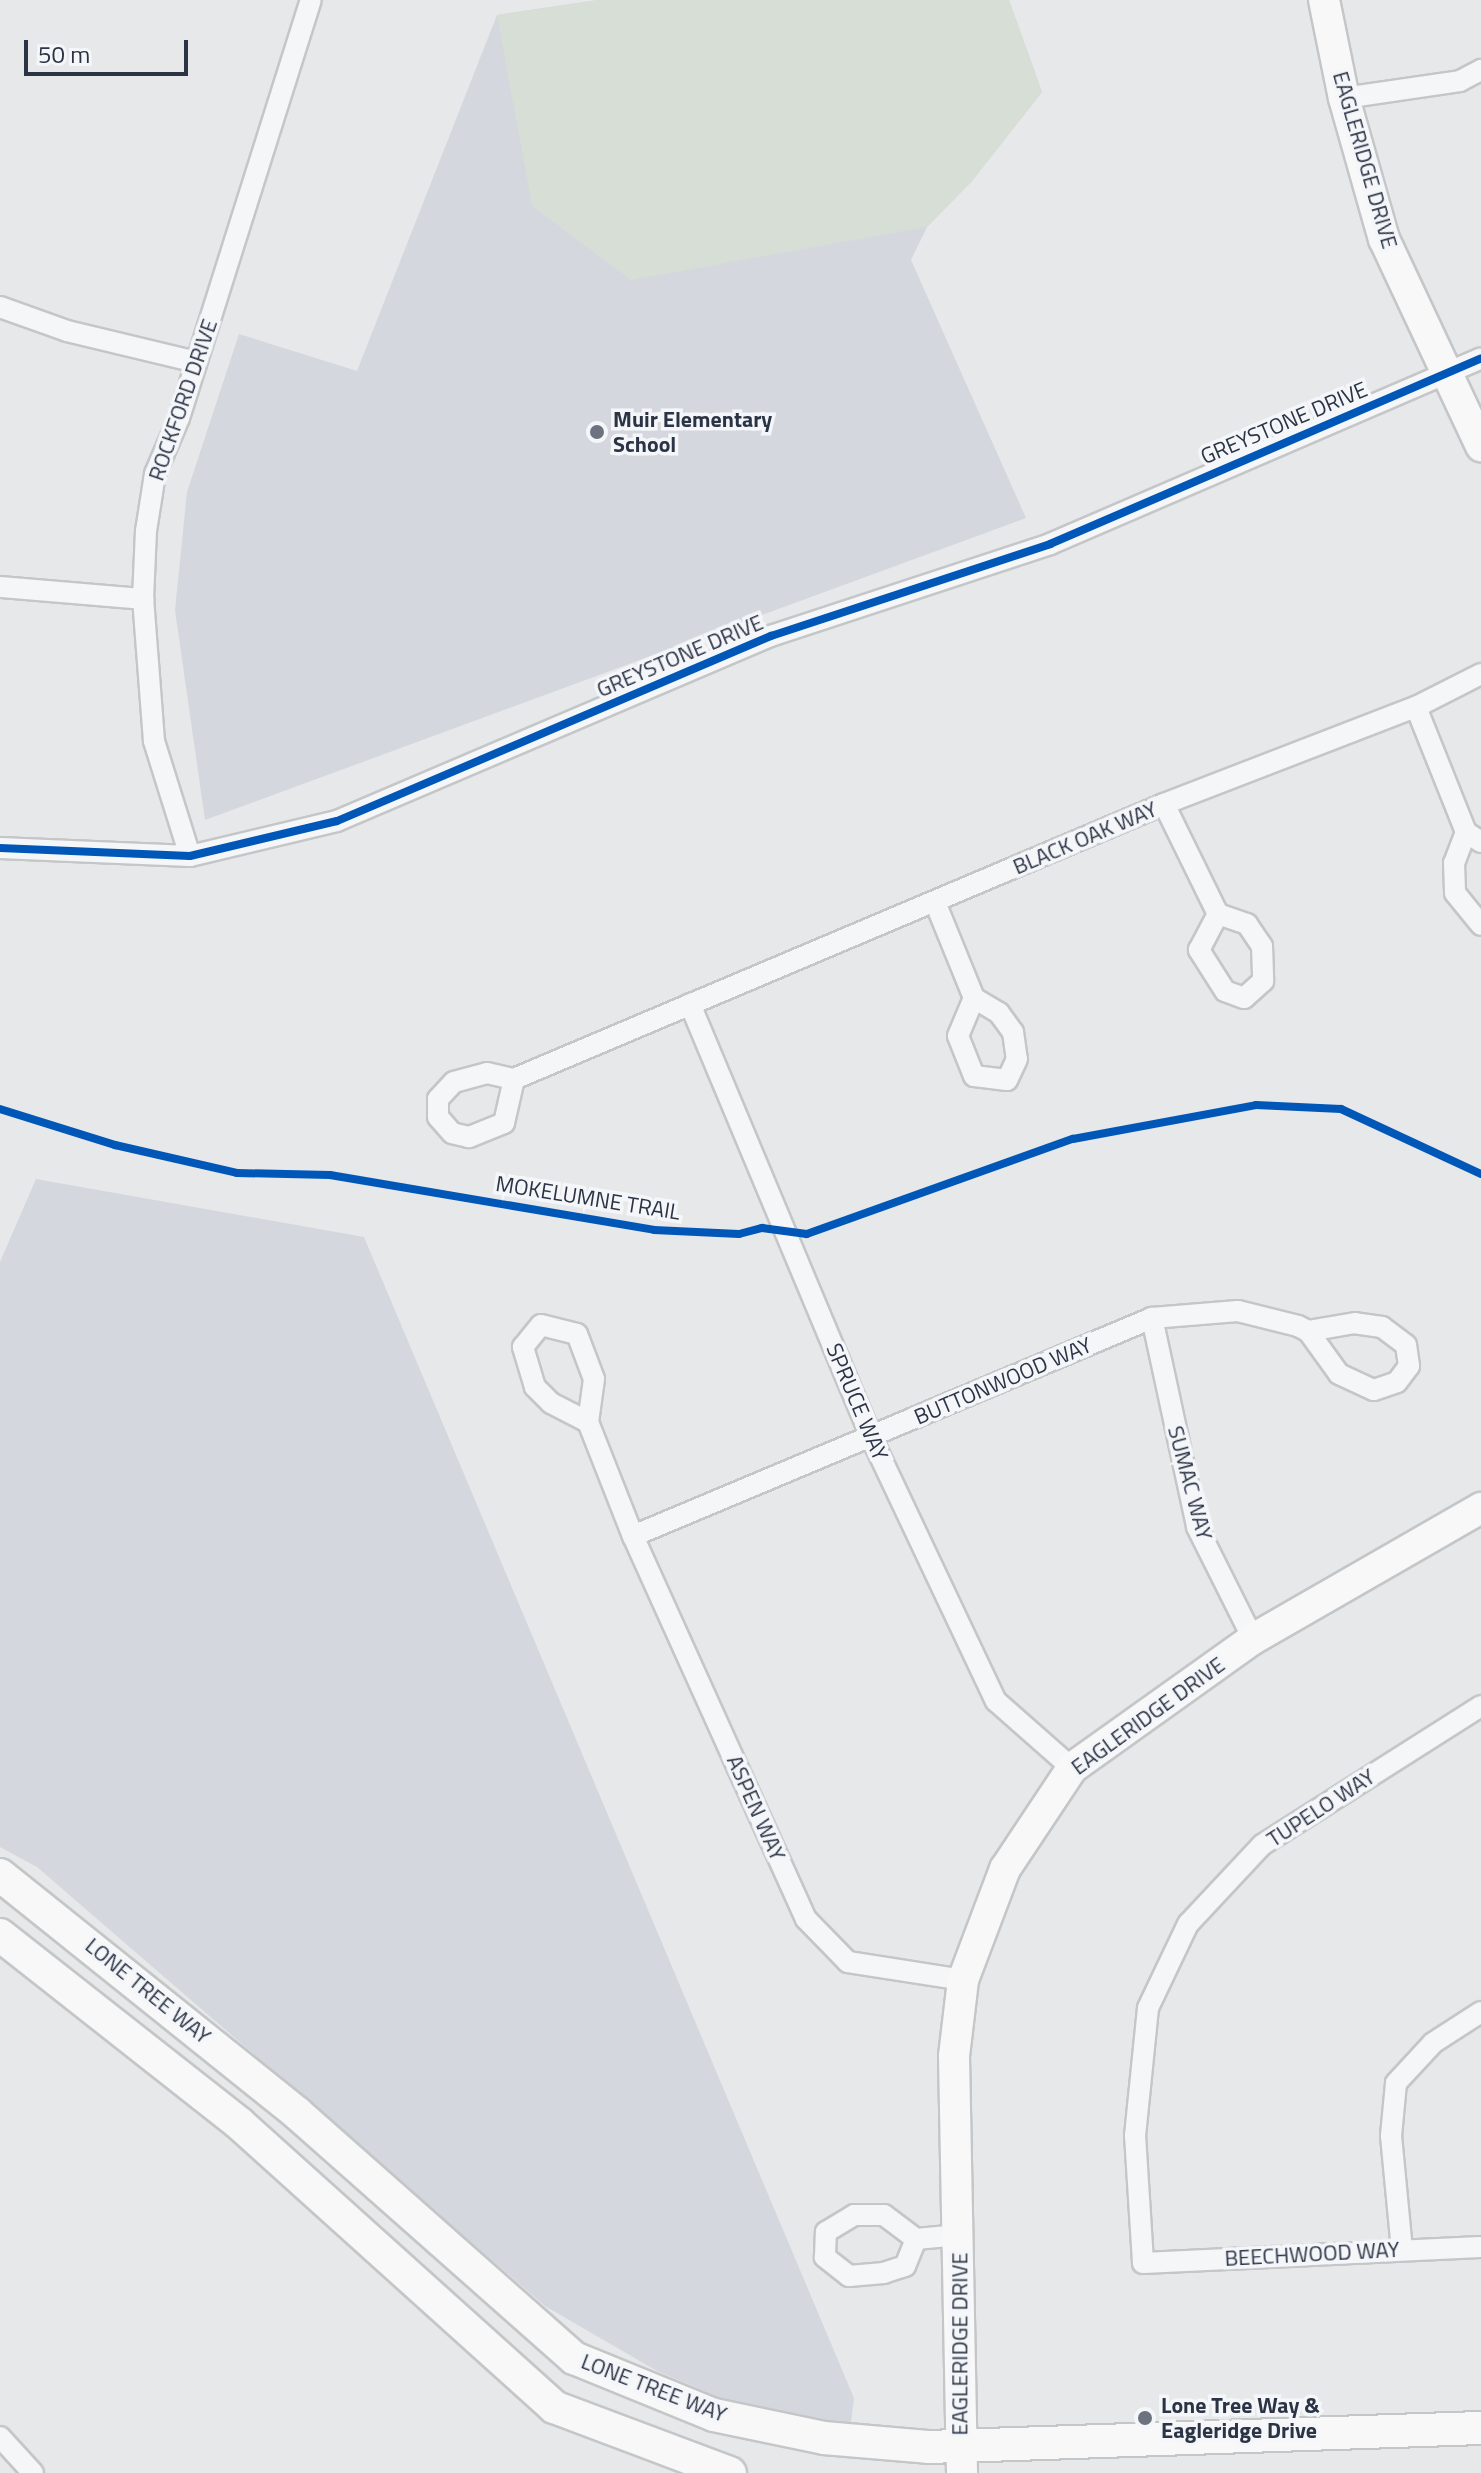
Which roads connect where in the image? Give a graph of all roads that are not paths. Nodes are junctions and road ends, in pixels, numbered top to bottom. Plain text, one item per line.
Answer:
1 (311, 0) edge
2 (1324, 0) edge
3 (1481, 70) edge
4 (1344, 98) junction
5 (0, 307) edge
6 (1481, 358) edge
7 (196, 362) junction
8 (1446, 373) junction
9 (1481, 446) edge
10 (0, 587) edge
11 (143, 599) junction
12 (1481, 674) edge
13 (1416, 707) junction
14 (1164, 804) junction
15 (1473, 837) edge
16 (0, 848) edge
17 (190, 856) junction
18 (935, 902) junction
19 (1218, 914) dead end
20 (1481, 925) edge
21 (974, 998) dead end
22 (690, 1004) junction
23 (514, 1079) dead end
24 (1152, 1318) junction
25 (1308, 1331) junction
26 (588, 1422) junction
27 (871, 1437) junction
28 (1481, 1508) edge
29 (633, 1536) junction
30 (1253, 1639) junction
31 (1481, 1706) edge
32 (1072, 1768) junction
33 (0, 1875) edge
34 (0, 1935) edge
35 (963, 1980) junction
36 (1481, 2012) edge
37 (959, 2235) junction
38 (916, 2239) dead end
39 (1481, 2247) edge
40 (1402, 2250) junction
41 (1143, 2263) joint
42 (1481, 2428) edge
43 (0, 2437) edge
44 (961, 2459) edge
45 (33, 2473) edge
46 (730, 2473) edge

1 - 7 street, ROCKFORD DRIVE
2 - 4 street, EAGLERIDGE DRIVE
3 - 4 street
4 - 8 street, EAGLERIDGE DRIVE
5 - 7 street
6 - 8 street, GREYSTONE DRIVE
7 - 11 street, ROCKFORD DRIVE
8 - 9 street, EAGLERIDGE DRIVE
8 - 17 street, GREYSTONE DRIVE
10 - 11 street
11 - 17 street, ROCKFORD DRIVE
12 - 13 street, BLACK OAK WAY
13 - 14 street, BLACK OAK WAY
13 - 15 street
14 - 18 street, BLACK OAK WAY
14 - 19 street
15 - 20 street
16 - 17 street, GREYSTONE DRIVE
18 - 21 street
18 - 22 street, BLACK OAK WAY
22 - 23 street, BLACK OAK WAY
22 - 27 street, SPRUCE WAY
24 - 25 street, BUTTONWOOD WAY
24 - 27 street, BUTTONWOOD WAY
24 - 30 street, SUMAC WAY
25 - 25 street
26 - 26 street
26 - 29 street, ASPEN WAY
27 - 29 street, BUTTONWOOD WAY
27 - 32 street, SPRUCE WAY
28 - 30 street, EAGLERIDGE DRIVE
29 - 35 street, ASPEN WAY
30 - 32 street, EAGLERIDGE DRIVE
31 - 41 street, TUPELO WAY
32 - 35 street, EAGLERIDGE DRIVE
33 - 44 main road, LONE TREE WAY
34 - 46 main road
35 - 37 street, EAGLERIDGE DRIVE
36 - 40 street
37 - 38 street
37 - 44 street, EAGLERIDGE DRIVE
39 - 40 street, BEECHWOOD WAY
40 - 41 street, BEECHWOOD WAY
42 - 44 main road, LONE TREE WAY
43 - 45 street

